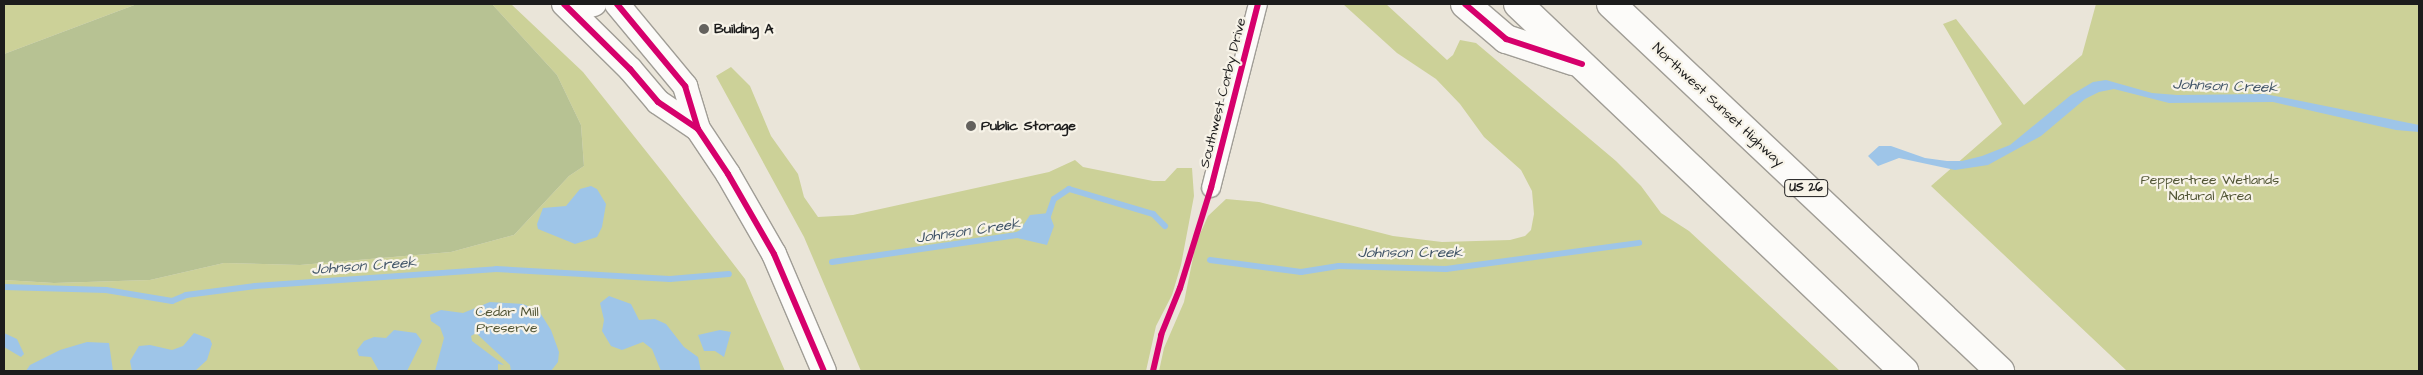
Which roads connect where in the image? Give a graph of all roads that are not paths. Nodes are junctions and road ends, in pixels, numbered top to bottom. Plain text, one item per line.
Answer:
1 (594, 4) edge
2 (617, 4) edge
3 (1258, 4) edge
4 (1465, 4) edge
5 (1518, 4) edge
6 (1611, 4) edge
7 (567, 7) edge
8 (1582, 64) junction
9 (698, 130) junction
10 (1211, 188) dead end
11 (824, 371) edge
12 (1904, 371) edge
13 (2000, 371) edge

1 - 7 main road
2 - 9 main road
3 - 10 street, Southwest Corby Drive
4 - 8 highway
5 - 8 highway
6 - 13 highway, Northwest Sunset Highway / US 26
7 - 9 main road
8 - 12 highway
9 - 11 main road

